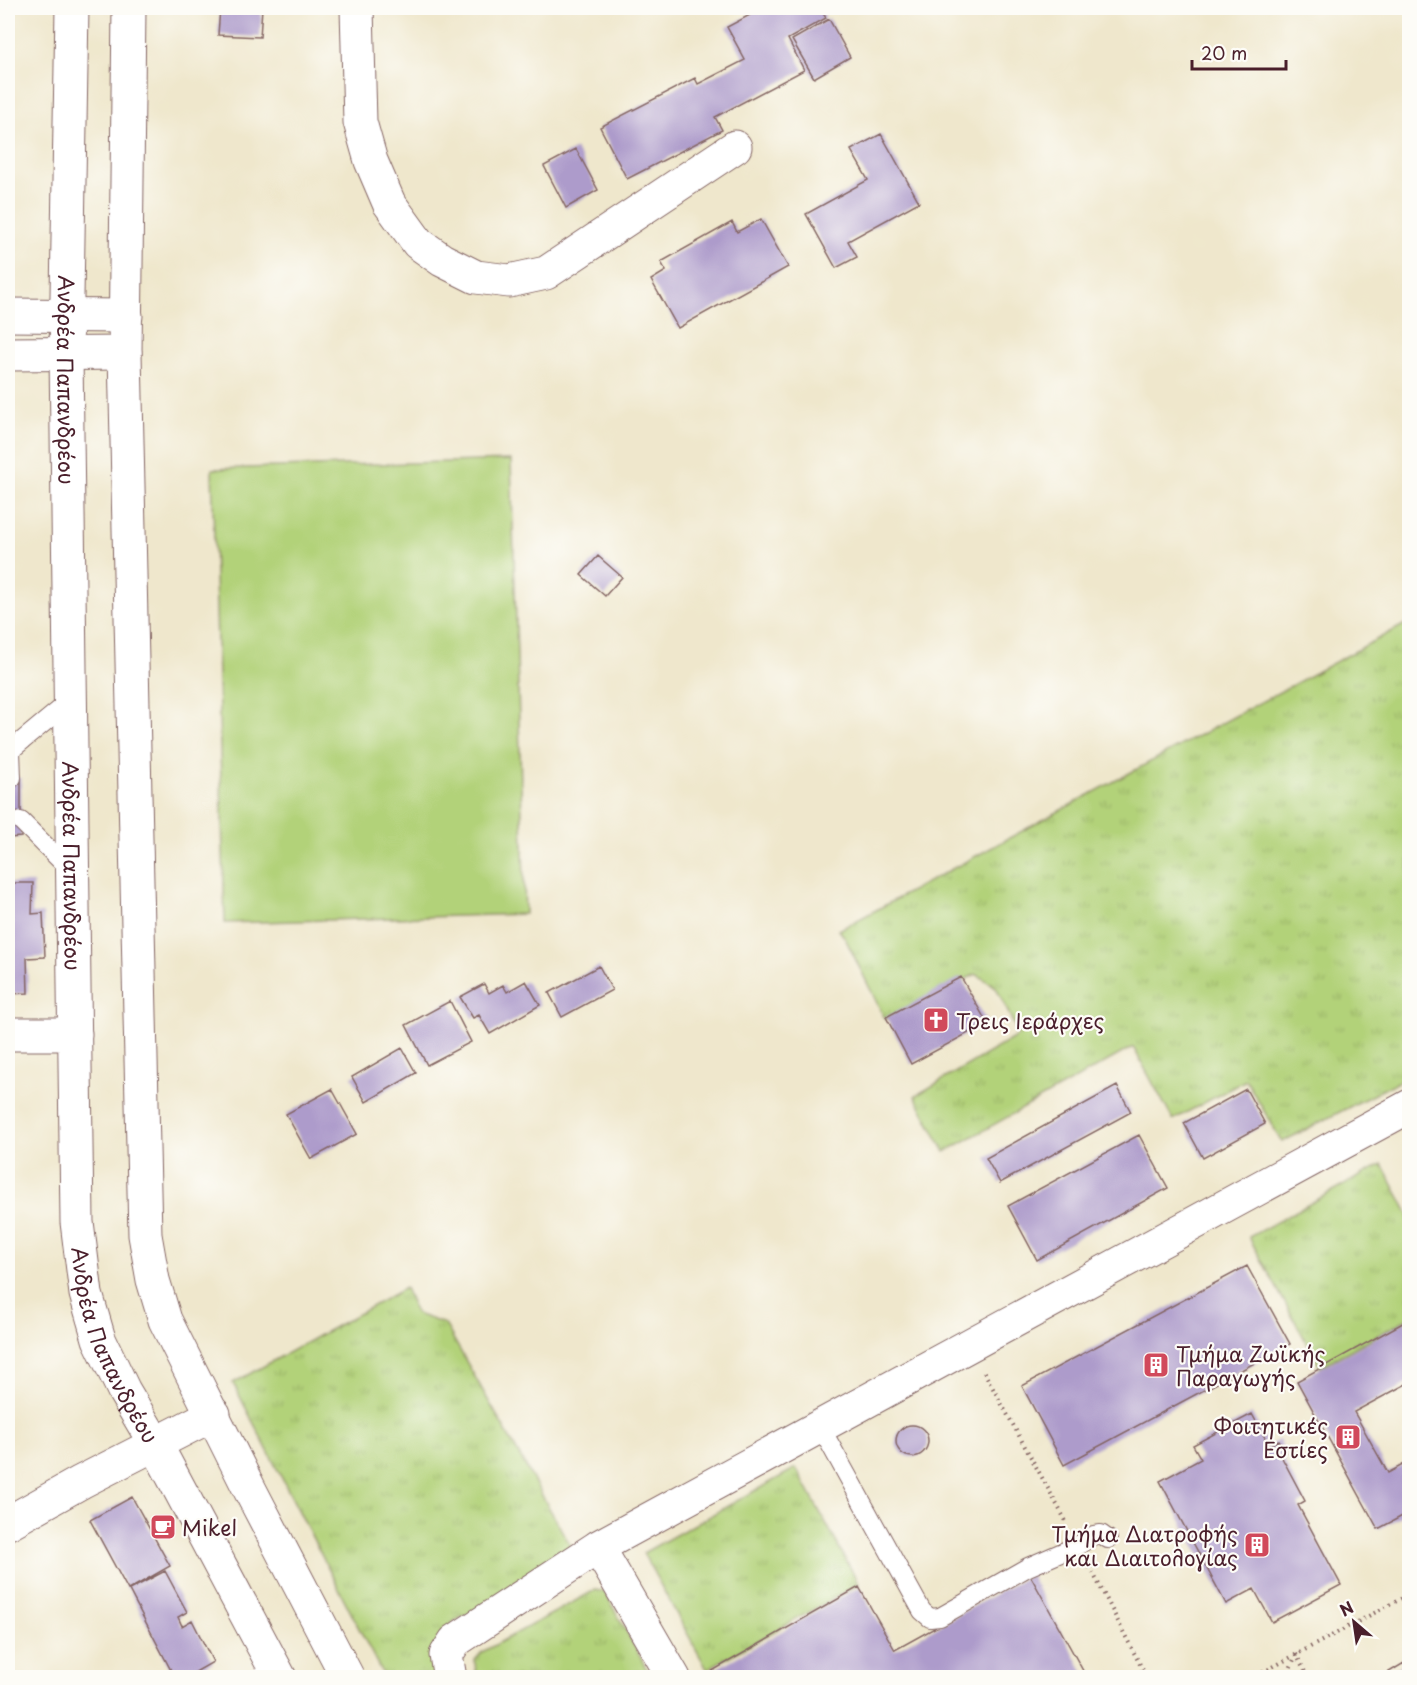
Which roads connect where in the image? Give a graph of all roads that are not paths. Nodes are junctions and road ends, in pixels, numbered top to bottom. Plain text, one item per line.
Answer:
1 (72, 8) edge
2 (129, 8) edge
3 (357, 8) edge
4 (735, 147) dead end
5 (8, 315) edge
6 (67, 315) junction
7 (126, 316) junction
8 (125, 353) junction
9 (8, 354) edge
10 (66, 354) junction
11 (70, 701) junction
12 (12, 778) dead end
13 (21, 821) dead end
14 (73, 873) junction
15 (8, 1034) edge
16 (75, 1034) junction
17 (1410, 1106) edge
18 (214, 1414) junction
19 (820, 1426) junction
20 (156, 1445) junction
21 (8, 1523) edge
22 (1108, 1539) dead end
23 (598, 1546) junction
24 (280, 1677) edge
25 (348, 1677) edge
26 (450, 1677) edge
27 (674, 1677) edge

1 - 6 street, Ανδρέα Παπανδρέου
2 - 7 street
3 - 4 street
5 - 6 street
6 - 7 street
6 - 10 street, Ανδρέα Παπανδρέου
7 - 8 street
8 - 10 street
8 - 18 street
9 - 10 street
10 - 11 street, Ανδρέα Παπανδρέου
11 - 12 lane
11 - 14 street, Ανδρέα Παπανδρέου
13 - 14 lane
14 - 16 street, Ανδρέα Παπανδρέου
15 - 16 street
16 - 20 street, Ανδρέα Παπανδρέου
17 - 19 street
18 - 20 street
18 - 25 street
19 - 22 lane
19 - 23 street
20 - 21 street
20 - 24 street, Ανδρέα Παπανδρέου
23 - 26 street
23 - 27 street

